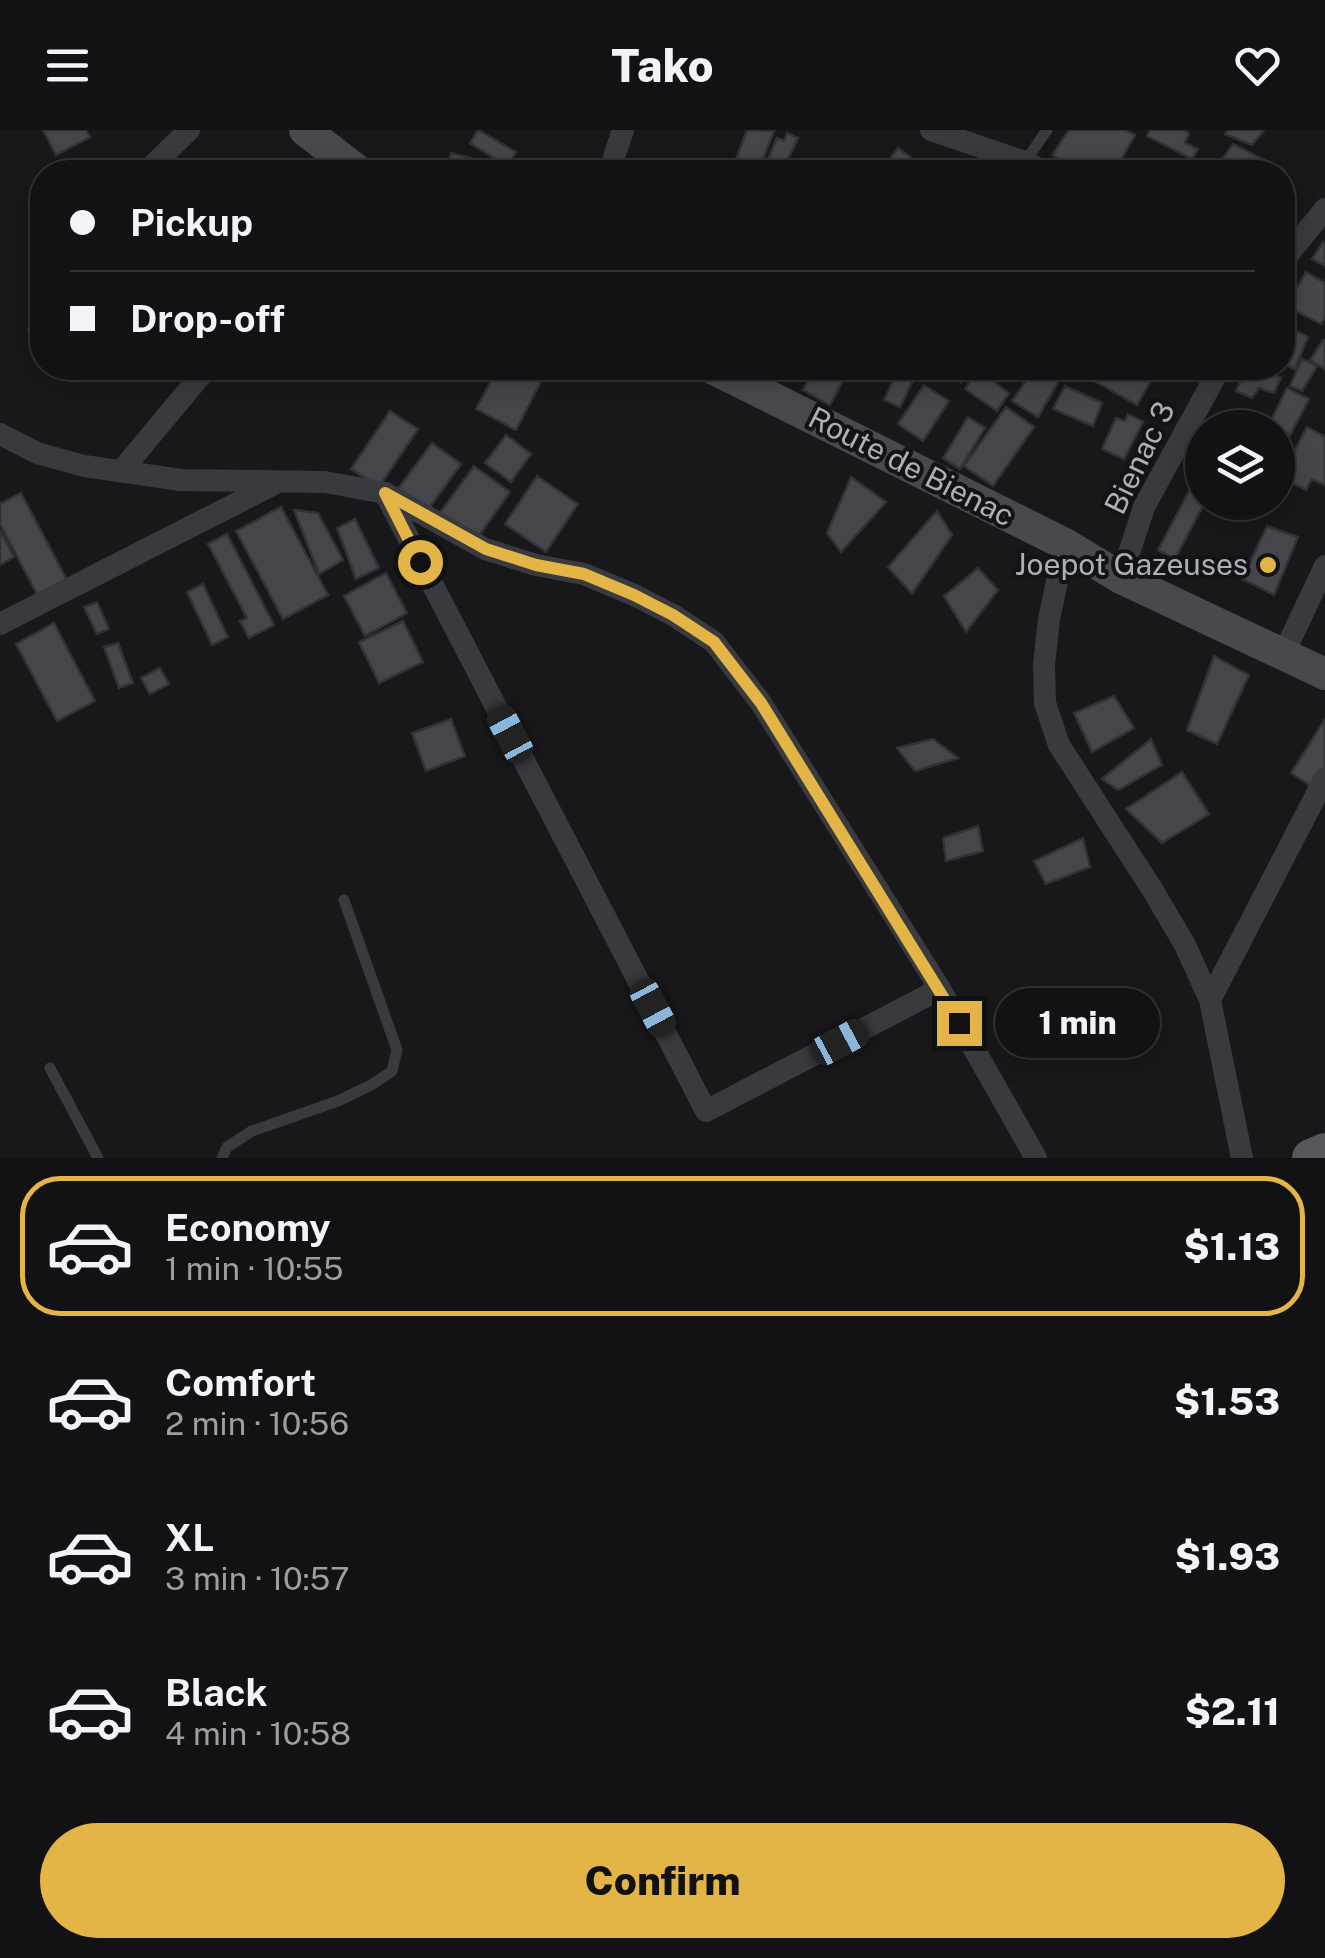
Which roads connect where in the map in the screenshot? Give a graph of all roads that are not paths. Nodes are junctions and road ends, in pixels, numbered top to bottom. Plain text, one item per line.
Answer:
1 (189, 130) edge
2 (305, 130) edge
3 (624, 130) edge
4 (932, 130) edge
5 (1047, 130) edge
6 (158, 160) edge
7 (344, 160) edge
8 (613, 160) edge
9 (1016, 160) edge
10 (1037, 160) edge
11 (1325, 208) edge
12 (1295, 246) edge
13 (197, 380) edge
14 (736, 380) edge
15 (1213, 380) edge
16 (0, 434) edge
17 (122, 470) junction
18 (282, 481) junction
19 (385, 493) junction
20 (1064, 544) junction
21 (1325, 566) edge
22 (1121, 578) junction
23 (0, 624) edge
24 (1284, 653) junction
25 (1325, 674) edge
26 (1325, 778) edge
27 (344, 900) dead end
28 (940, 989) junction
29 (1210, 1000) junction
30 (50, 1068) dead end
31 (1325, 1152) edge
32 (98, 1158) edge
33 (222, 1158) edge
34 (1036, 1158) edge
35 (1242, 1158) edge
36 (1311, 1158) edge

1 - 6 street
2 - 7 main road
3 - 8 street
4 - 9 street
5 - 10 lane
11 - 12 street
13 - 17 street
14 - 20 main road, Route de Bienac
15 - 22 street, Bienac 3
16 - 17 street
17 - 18 street
18 - 19 street
18 - 23 street
19 - 28 street
19 - 28 street
20 - 22 main road, Route de Bienac
20 - 29 street
21 - 24 street
22 - 24 main road, Route de Bienac
24 - 25 main road, Route de Bienac
26 - 29 street
27 - 33 lane
28 - 34 street
29 - 35 street
30 - 32 lane
31 - 36 main road

